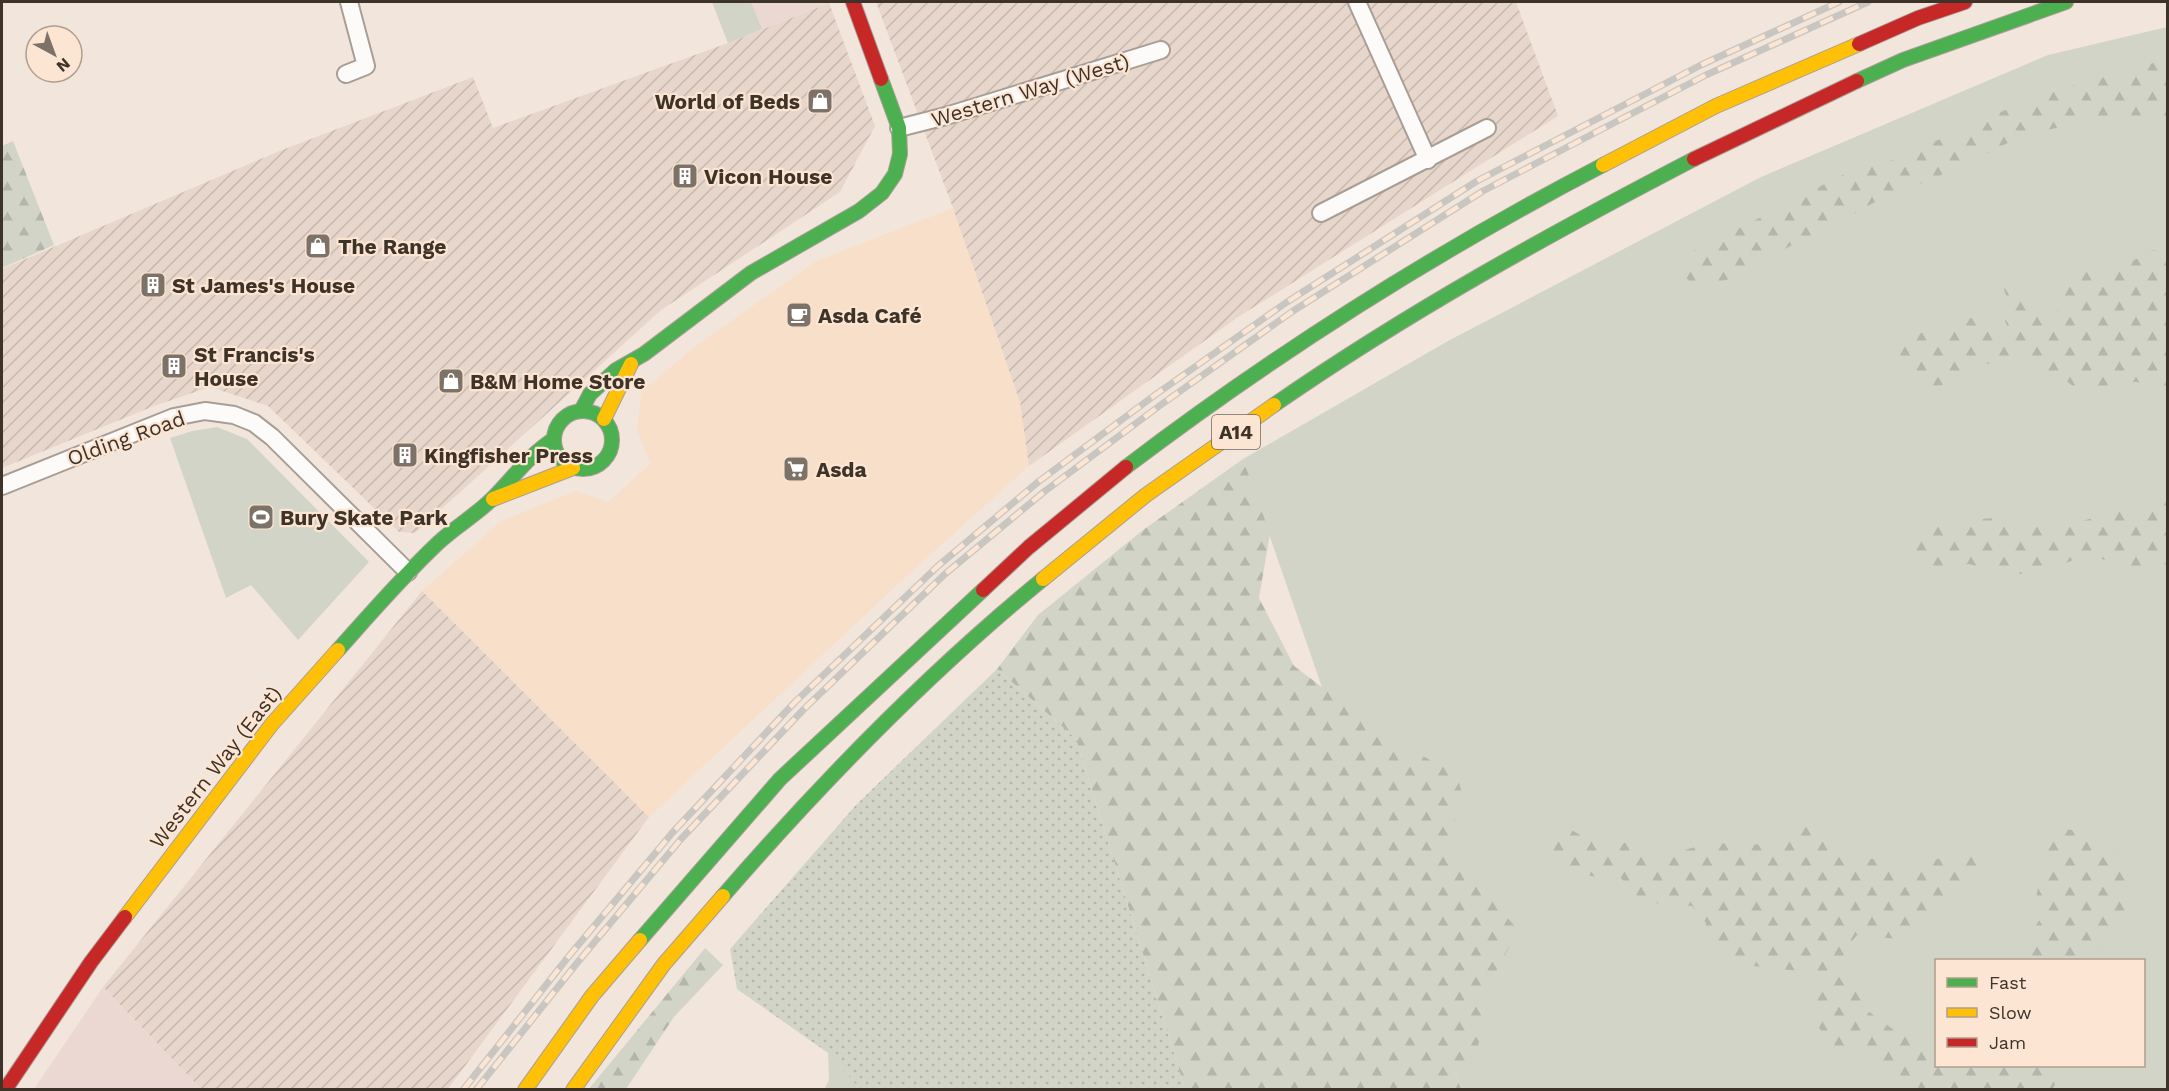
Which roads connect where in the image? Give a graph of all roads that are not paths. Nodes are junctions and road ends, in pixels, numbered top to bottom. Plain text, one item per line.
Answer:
1 (349, 2) edge
2 (853, 2) edge
3 (1357, 2) edge
4 (1965, 2) edge
5 (2066, 2) edge
6 (1161, 51) dead end
7 (346, 74) dead end
8 (899, 128) junction
9 (1487, 128) dead end
10 (1428, 160) junction
11 (1321, 213) dead end
12 (631, 363) junction
13 (581, 411) junction
14 (604, 419) junction
15 (554, 439) junction
16 (573, 468) junction
17 (2, 486) edge
18 (491, 500) junction
19 (408, 572) junction
20 (5, 1089) edge
21 (525, 1089) edge
22 (573, 1089) edge

1 - 7 street
2 - 8 main road
3 - 10 street
4 - 21 main road, A14
5 - 22 main road, A14
6 - 8 street, Western Way (West)
8 - 12 main road
9 - 10 street
10 - 11 street
12 - 13 main road
12 - 14 main road
13 - 14 main road
13 - 15 main road
14 - 16 main road
15 - 16 main road
15 - 18 main road, Western Way (East)
16 - 18 main road, Western Way (East)
17 - 19 street, Olding Road
18 - 19 main road, Western Way (East)
19 - 20 main road, Western Way (East)

